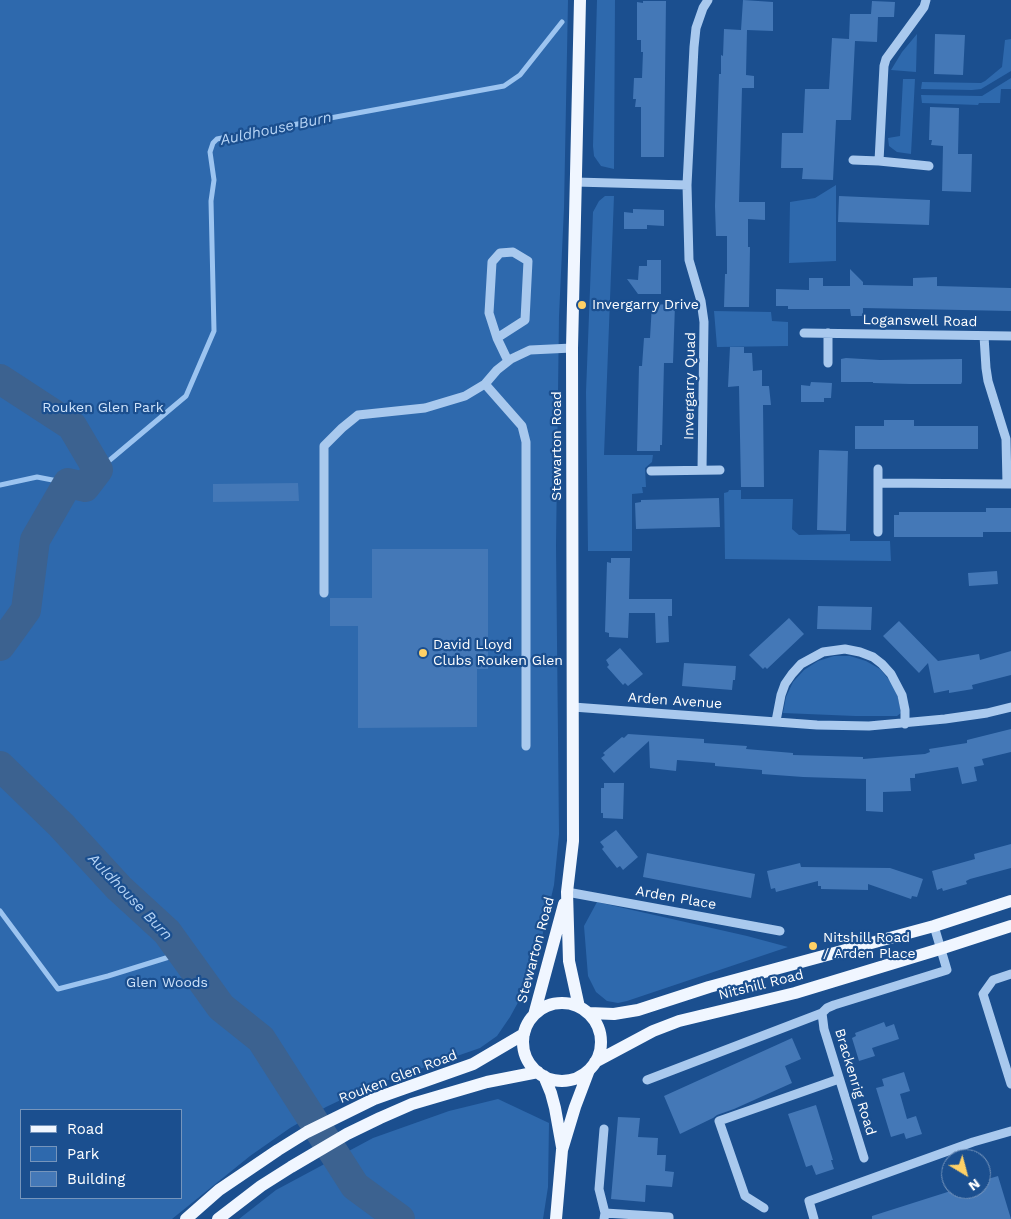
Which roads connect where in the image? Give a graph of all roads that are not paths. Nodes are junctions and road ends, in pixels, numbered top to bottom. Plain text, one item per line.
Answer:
1 (580, 0) edge
2 (708, 0) edge
3 (926, 0) edge
4 (853, 160) dead end
5 (879, 161) junction
6 (929, 166) dead end
7 (575, 182) junction
8 (687, 185) junction
9 (828, 332) junction
10 (804, 333) dead end
11 (984, 336) junction
12 (1011, 336) edge
13 (497, 338) junction
14 (572, 348) junction
15 (508, 361) junction
16 (828, 363) dead end
17 (485, 384) junction
18 (878, 469) dead end
19 (702, 470) junction
20 (720, 470) dead end
21 (651, 471) dead end
22 (879, 483) junction
23 (1009, 484) edge
24 (878, 532) dead end
25 (324, 593) dead end
26 (573, 707) junction
27 (1011, 707) edge
28 (776, 721) junction
29 (905, 724) junction
30 (526, 746) dead end
31 (567, 892) junction
32 (1011, 901) edge
33 (934, 926) junction
34 (1011, 926) edge
35 (780, 931) dead end
36 (940, 949) junction
37 (1011, 974) edge
38 (584, 1010) junction
39 (822, 1014) junction
40 (534, 1015) junction
41 (524, 1034) junction
42 (592, 1066) junction
43 (541, 1074) junction
44 (839, 1079) junction
45 (647, 1080) dead end
46 (1011, 1084) edge
47 (604, 1129) dead end
48 (1011, 1131) edge
49 (562, 1150) junction
50 (864, 1158) dead end
51 (764, 1208) dead end
52 (605, 1216) edge
53 (670, 1218) edge
54 (186, 1219) edge
55 (218, 1219) edge
56 (556, 1219) edge
57 (814, 1219) edge

1 - 7 main road, Stewarton Road
2 - 8 street
3 - 5 street
4 - 5 street
5 - 6 street
7 - 8 street
7 - 14 main road, Stewarton Road
8 - 19 street, Invergarry Quad
9 - 10 street, Loganswell Road
9 - 11 street, Loganswell Road
9 - 16 street
11 - 12 street, Loganswell Road
11 - 23 street
13 - 13 street
13 - 15 street
14 - 15 street
14 - 26 main road, Stewarton Road
15 - 17 street
17 - 25 street
17 - 30 street
18 - 22 street
19 - 20 street
19 - 21 street
22 - 23 street
22 - 24 street
26 - 28 street, Arden Avenue
26 - 31 main road, Stewarton Road
27 - 29 street, Arden Avenue
28 - 29 street, Arden Avenue
28 - 29 street
31 - 35 street, Arden Place
31 - 38 main road, Stewarton Road
31 - 40 main road, Stewarton Road
32 - 33 main road, Nitshill Road
33 - 36 street
33 - 38 main road, Nitshill Road
34 - 36 main road, Nitshill Road
36 - 39 street
36 - 42 main road, Nitshill Road
37 - 46 street
38 - 40 main road
38 - 42 main road
39 - 44 street, Brackenrig Road
39 - 45 street
40 - 41 main road
41 - 43 main road
41 - 54 main road, Rouken Glen Road
42 - 43 main road
42 - 49 main road
43 - 49 main road
43 - 55 main road
44 - 50 street, Brackenrig Road
44 - 51 street
47 - 52 street
48 - 57 street
49 - 56 main road
52 - 53 street

